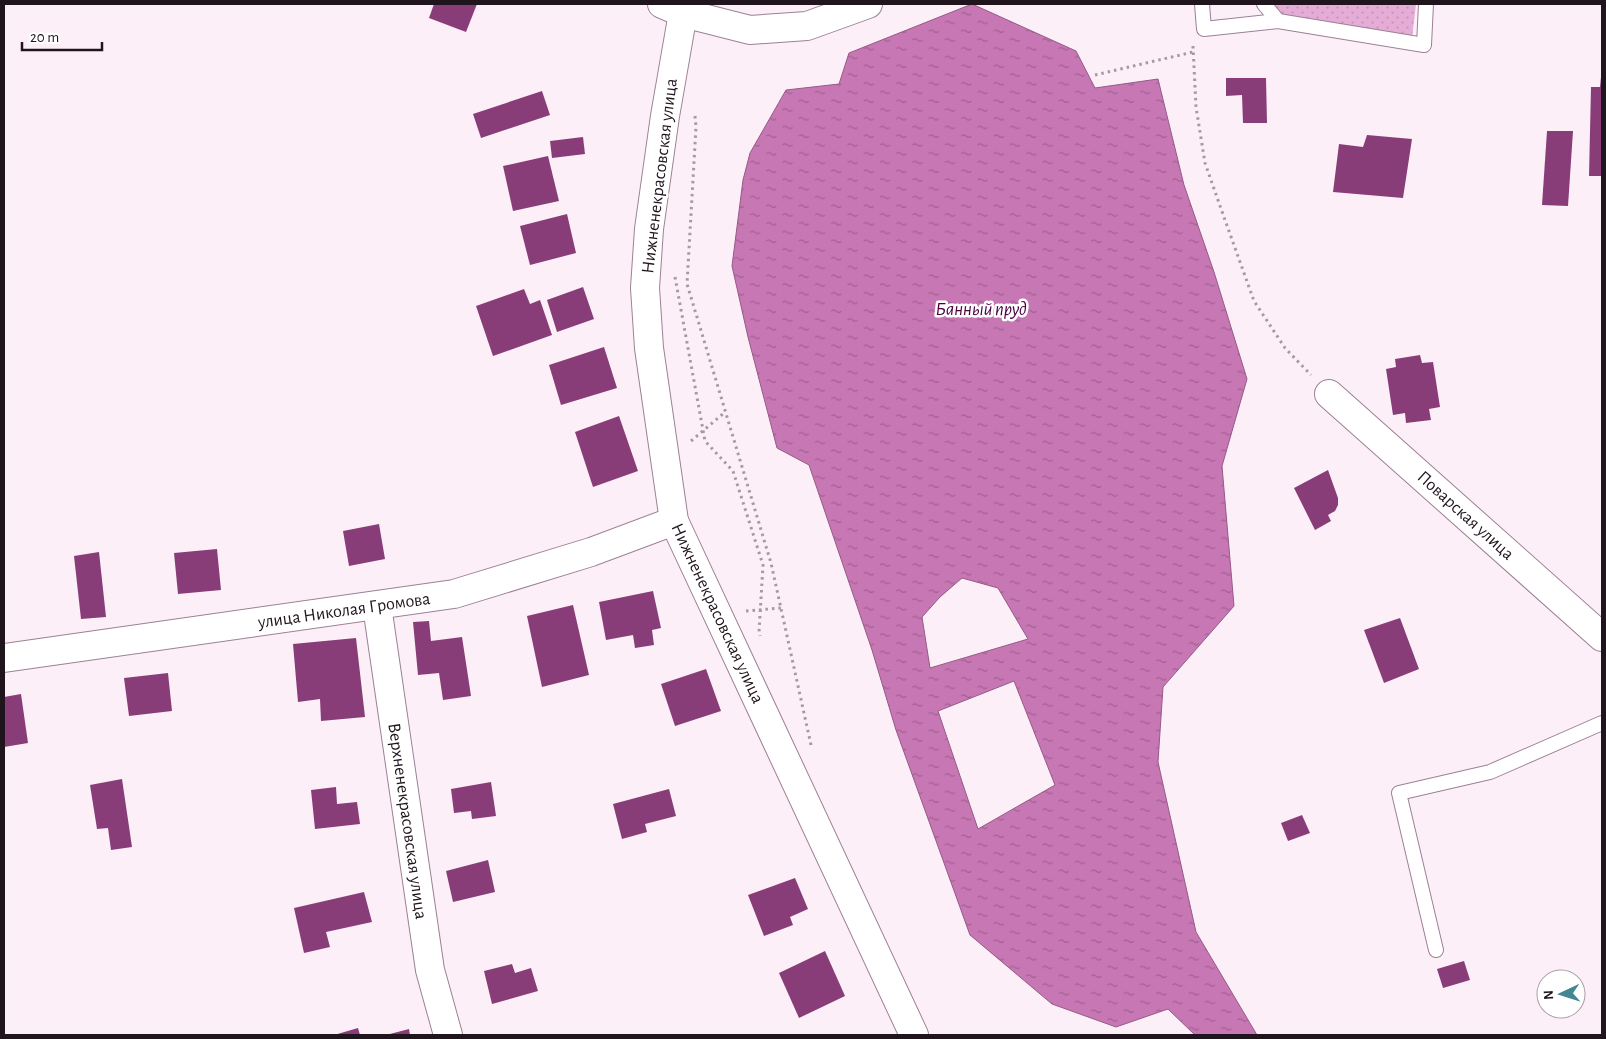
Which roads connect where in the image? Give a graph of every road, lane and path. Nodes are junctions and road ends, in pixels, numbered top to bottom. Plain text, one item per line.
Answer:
1 (868, 4) edge
2 (1202, 4) edge
3 (1264, 4) edge
4 (1426, 4) edge
5 (673, 8) edge
6 (1278, 21) junction
7 (1192, 43) dead end
8 (1193, 52) junction
9 (1095, 75) dead end
10 (690, 122) dead end
11 (674, 271) dead end
12 (1329, 394) joint
13 (725, 413) junction
14 (703, 431) junction
15 (665, 462) junction
16 (674, 521) junction
17 (763, 565) dead end
18 (377, 606) junction
19 (780, 608) junction
20 (717, 614) junction
21 (1602, 637) edge
22 (4, 658) edge
23 (1602, 723) edge
24 (812, 750) dead end
25 (1436, 950) dead end
26 (448, 1035) edge
27 (914, 1035) edge

1 - 5 street
2 - 6 lane
3 - 6 lane
4 - 6 lane
5 - 15 street, Нижненекрасовская улица
7 - 8 path
8 - 9 path
8 - 12 path
10 - 13 path
11 - 14 path
12 - 21 street, Поварская улица
13 - 14 path
13 - 19 path
14 - 15 path
14 - 17 path
15 - 16 street, Нижненекрасовская улица
16 - 18 street, улица Николая Громова
16 - 20 street, Нижненекрасовская улица
18 - 22 street, улица Николая Громова
18 - 26 street, Верхненекрасовская улица
19 - 20 path
19 - 24 path
20 - 27 street, Нижненекрасовская улица
23 - 25 lane

